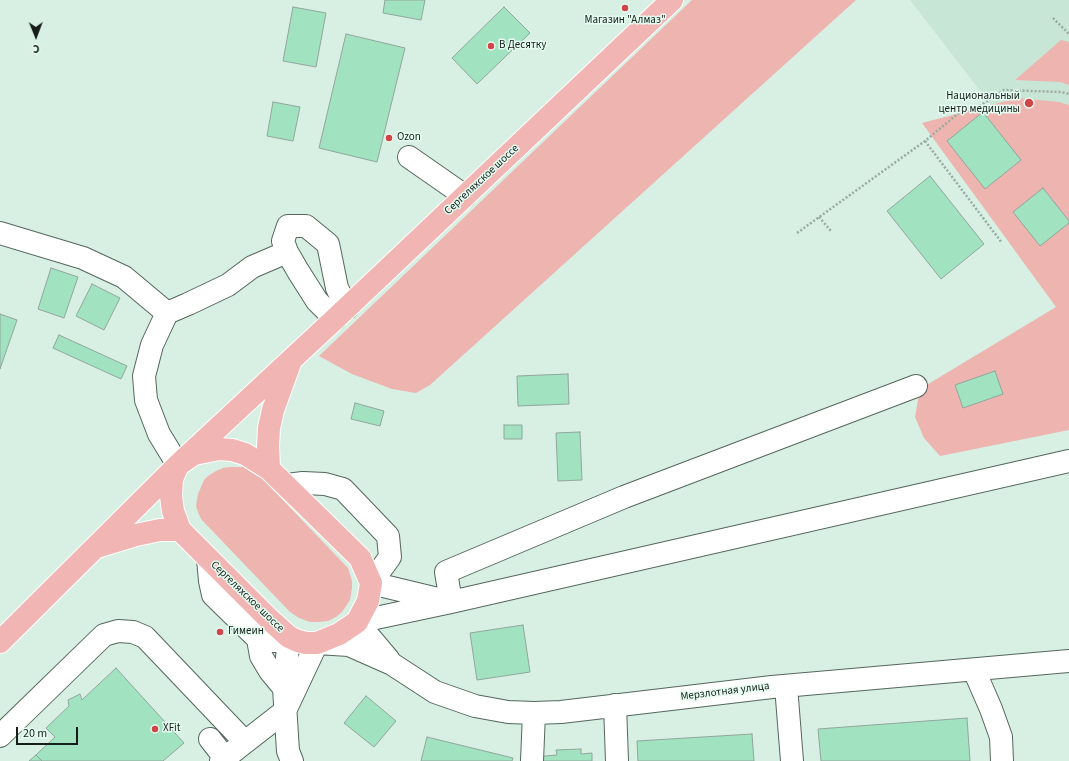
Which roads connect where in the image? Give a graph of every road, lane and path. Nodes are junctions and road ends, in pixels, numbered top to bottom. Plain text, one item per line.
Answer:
1 (672, 0) edge
2 (1053, 18) dead end
3 (1069, 34) edge
4 (1069, 94) edge
5 (926, 141) junction
6 (409, 157) dead end
7 (465, 196) junction
8 (819, 217) junction
9 (831, 231) dead end
10 (0, 233) edge
11 (797, 233) dead end
12 (1002, 243) dead end
13 (288, 252) junction
14 (167, 313) junction
15 (341, 313) junction
16 (291, 360) junction
17 (916, 386) dead end
18 (1069, 461) edge
19 (178, 465) junction
20 (269, 469) junction
21 (287, 485) junction
22 (180, 530) junction
23 (95, 548) junction
24 (208, 559) junction
25 (371, 583) junction
26 (451, 602) junction
27 (357, 622) junction
28 (289, 637) junction
29 (258, 639) junction
30 (0, 642) edge
31 (317, 643) junction
32 (1069, 661) edge
33 (392, 664) junction
34 (974, 670) junction
35 (786, 686) junction
36 (284, 688) junction
37 (615, 706) junction
38 (285, 711) junction
39 (534, 713) junction
40 (0, 736) edge
41 (210, 740) dead end
42 (245, 742) junction
43 (224, 759) edge
44 (292, 761) edge
45 (532, 761) edge
46 (617, 761) edge
47 (792, 761) edge
48 (1002, 761) edge

1 - 7 main road, Сергеляхское шоссе
2 - 3 path
4 - 5 path
5 - 8 path
5 - 12 path
6 - 7 street
7 - 15 main road, Сергеляхское шоссе
8 - 9 path
8 - 11 path
10 - 14 street
13 - 14 street
13 - 15 street
13 - 15 street
14 - 19 street
15 - 16 main road, Сергеляхское шоссе
16 - 19 main road, Сергеляхское шоссе
16 - 20 main road, Сергеляхское шоссе
17 - 26 street
18 - 26 street
19 - 20 main road, Сергеляхское шоссе
19 - 22 main road, Сергеляхское шоссе
19 - 23 main road, Сергеляхское шоссе
20 - 21 main road, Сергеляхское шоссе
21 - 25 main road, Сергеляхское шоссе
21 - 25 street
22 - 23 main road
22 - 24 main road, Сергеляхское шоссе
23 - 30 main road, Сергеляхское шоссе
24 - 28 main road, Сергеляхское шоссе
24 - 29 street
25 - 26 street
25 - 27 main road, Сергеляхское шоссе
26 - 27 street
27 - 31 main road, Сергеляхское шоссе
27 - 33 street
28 - 29 street
28 - 31 main road, Сергеляхское шоссе
28 - 36 street
29 - 36 street
31 - 33 street
31 - 38 street
32 - 34 street, Мерзлотная улица
33 - 39 street, Мерзлотная улица
34 - 35 street, Мерзлотная улица
34 - 48 street
35 - 37 street, Мерзлотная улица
35 - 47 street
36 - 38 street
37 - 39 street, Мерзлотная улица
37 - 46 street
38 - 42 street
38 - 44 street
39 - 45 street
40 - 42 street
41 - 43 street
42 - 43 street

